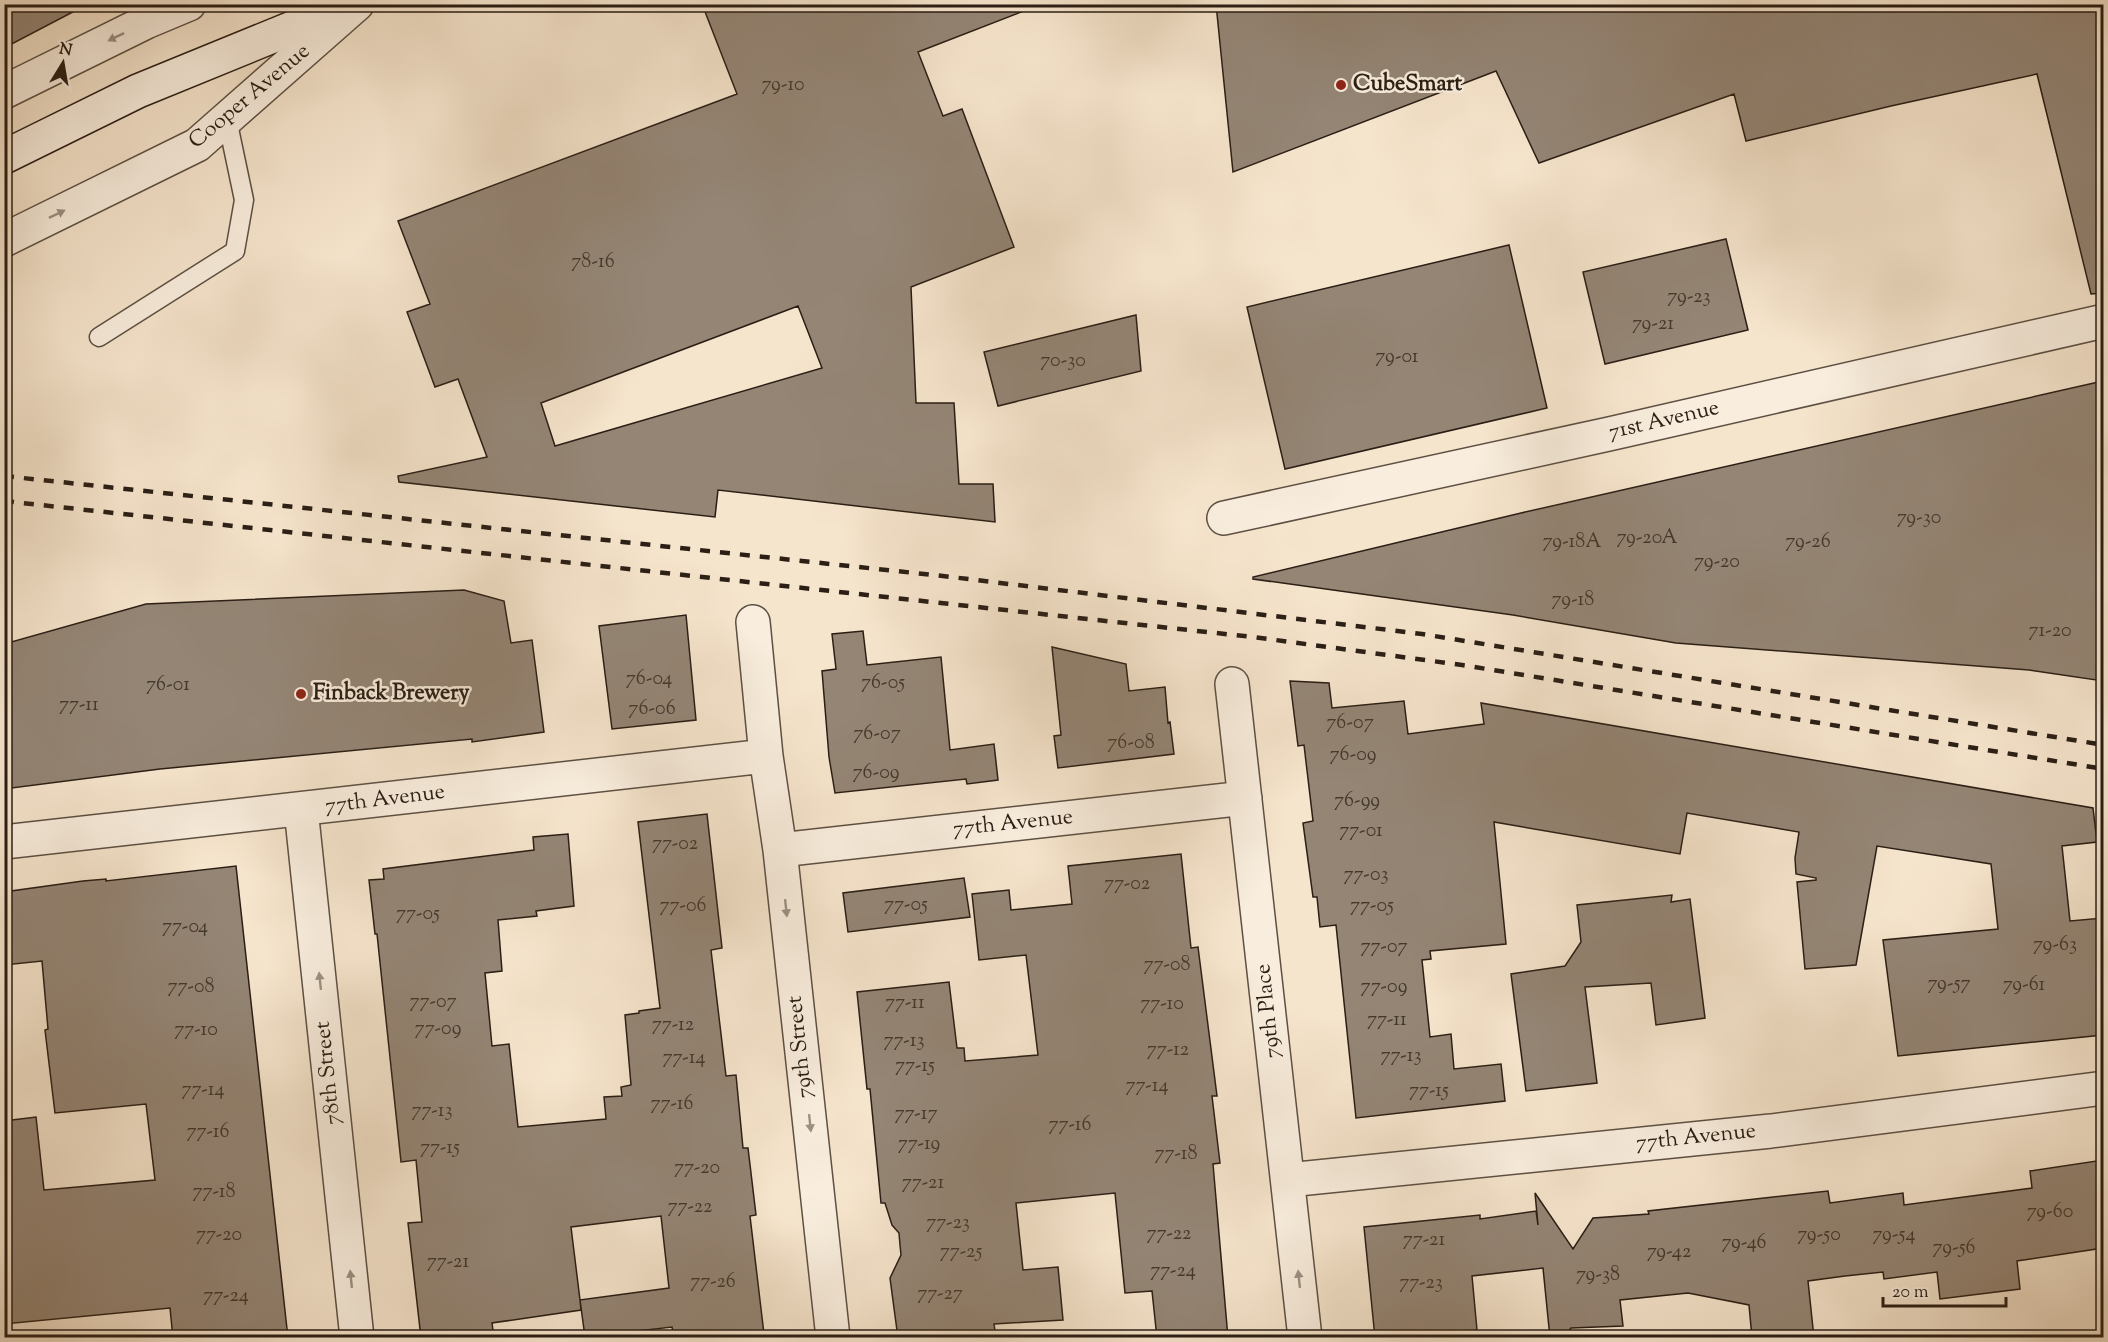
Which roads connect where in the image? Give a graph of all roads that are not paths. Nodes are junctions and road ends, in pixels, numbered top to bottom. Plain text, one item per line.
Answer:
1 (189, 4) edge
2 (351, 4) edge
3 (357, 4) edge
4 (144, 13) edge
5 (4, 92) edge
6 (227, 119) junction
7 (4, 158) edge
8 (4, 240) edge
9 (2103, 321) edge
10 (99, 337) dead end
11 (1224, 518) dead end
12 (753, 622) dead end
13 (1233, 684) dead end
14 (766, 756) junction
15 (1245, 798) junction
16 (301, 810) junction
17 (4, 843) edge
18 (780, 850) junction
19 (2103, 1088) edge
20 (1288, 1180) junction
21 (357, 1338) edge
22 (833, 1338) edge
23 (1305, 1338) edge

1 - 4 street
2 - 7 street, Cooper Avenue
3 - 6 street, Cooper Avenue
4 -> 5 street
8 -> 6 street, Cooper Avenue
6 - 10 lane
9 - 11 street, 71st Avenue
12 - 14 street, 79th Street
13 - 15 street, 79th Place
14 - 16 street, 77th Avenue
14 - 18 street, 79th Street
15 - 18 street, 77th Avenue
15 - 20 street, 79th Place
16 - 17 street, 77th Avenue
21 -> 16 street, 78th Street
18 -> 22 street, 79th Street
19 - 20 street, 77th Avenue
23 -> 20 street, 79th Place

